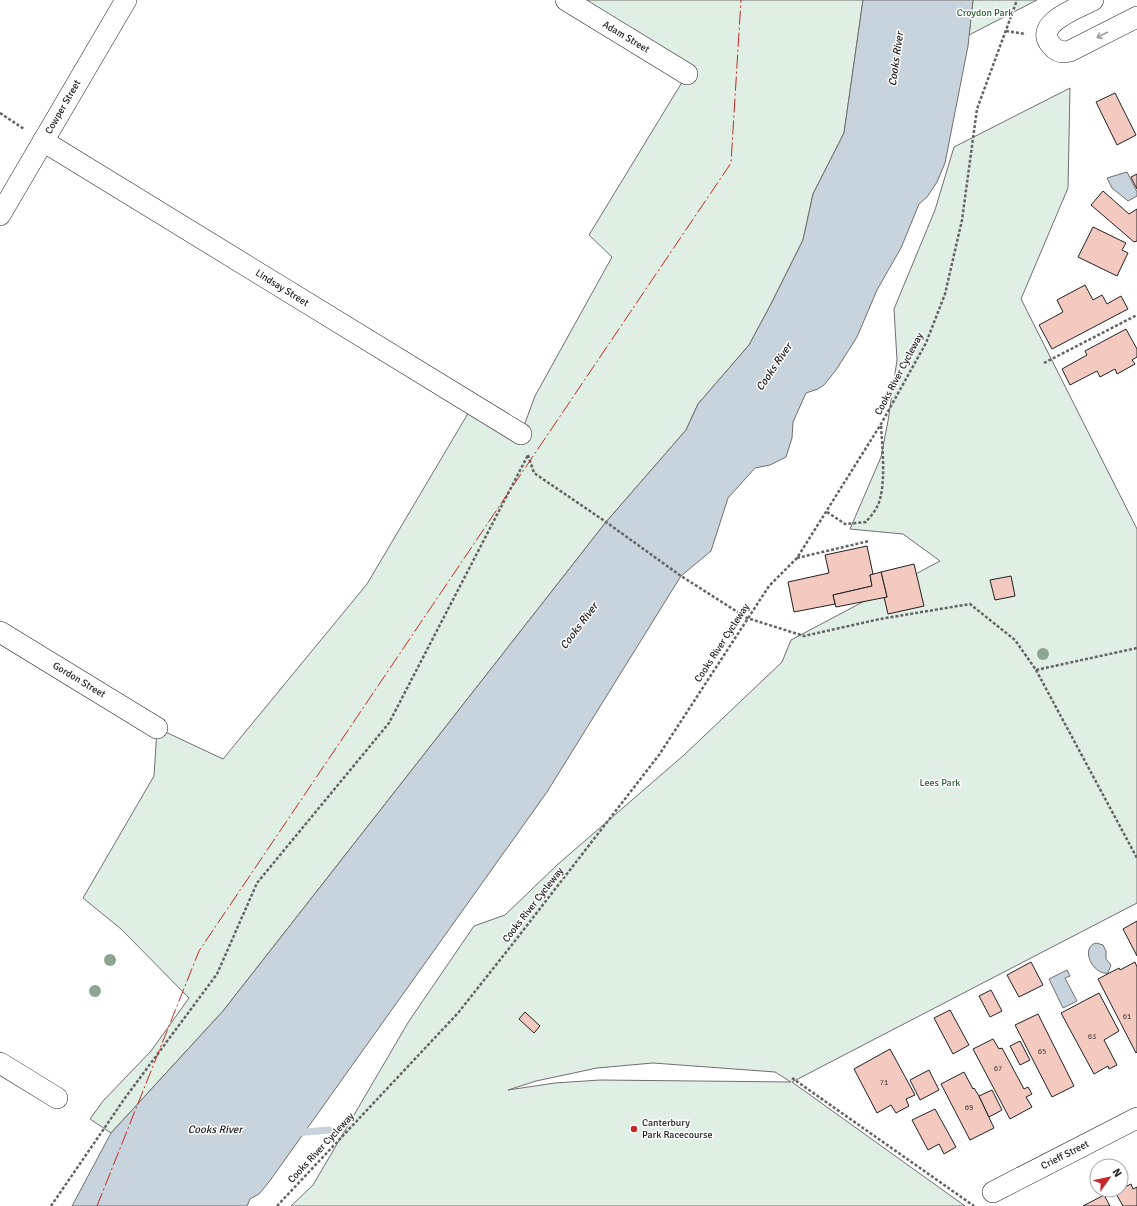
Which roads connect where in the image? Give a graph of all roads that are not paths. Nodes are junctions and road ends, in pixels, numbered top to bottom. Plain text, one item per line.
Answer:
1 (126, 0) edge
2 (566, 0) edge
3 (1093, 0) edge
4 (1137, 17) edge
5 (687, 74) dead end
6 (43, 141) junction
7 (0, 215) edge
8 (521, 434) road end
9 (0, 632) edge
10 (157, 728) dead end
11 (0, 1063) edge
12 (57, 1098) dead end
13 (1137, 1118) edge
14 (993, 1192) dead end

1 - 6 street, Cowper Street
2 - 5 street, Adam Street
4 -> 3 street
6 - 7 street, Cowper Street
6 - 8 street, Lindsay Street
9 - 10 street, Gordon Street
11 - 12 street
13 - 14 street, Crieff Street

